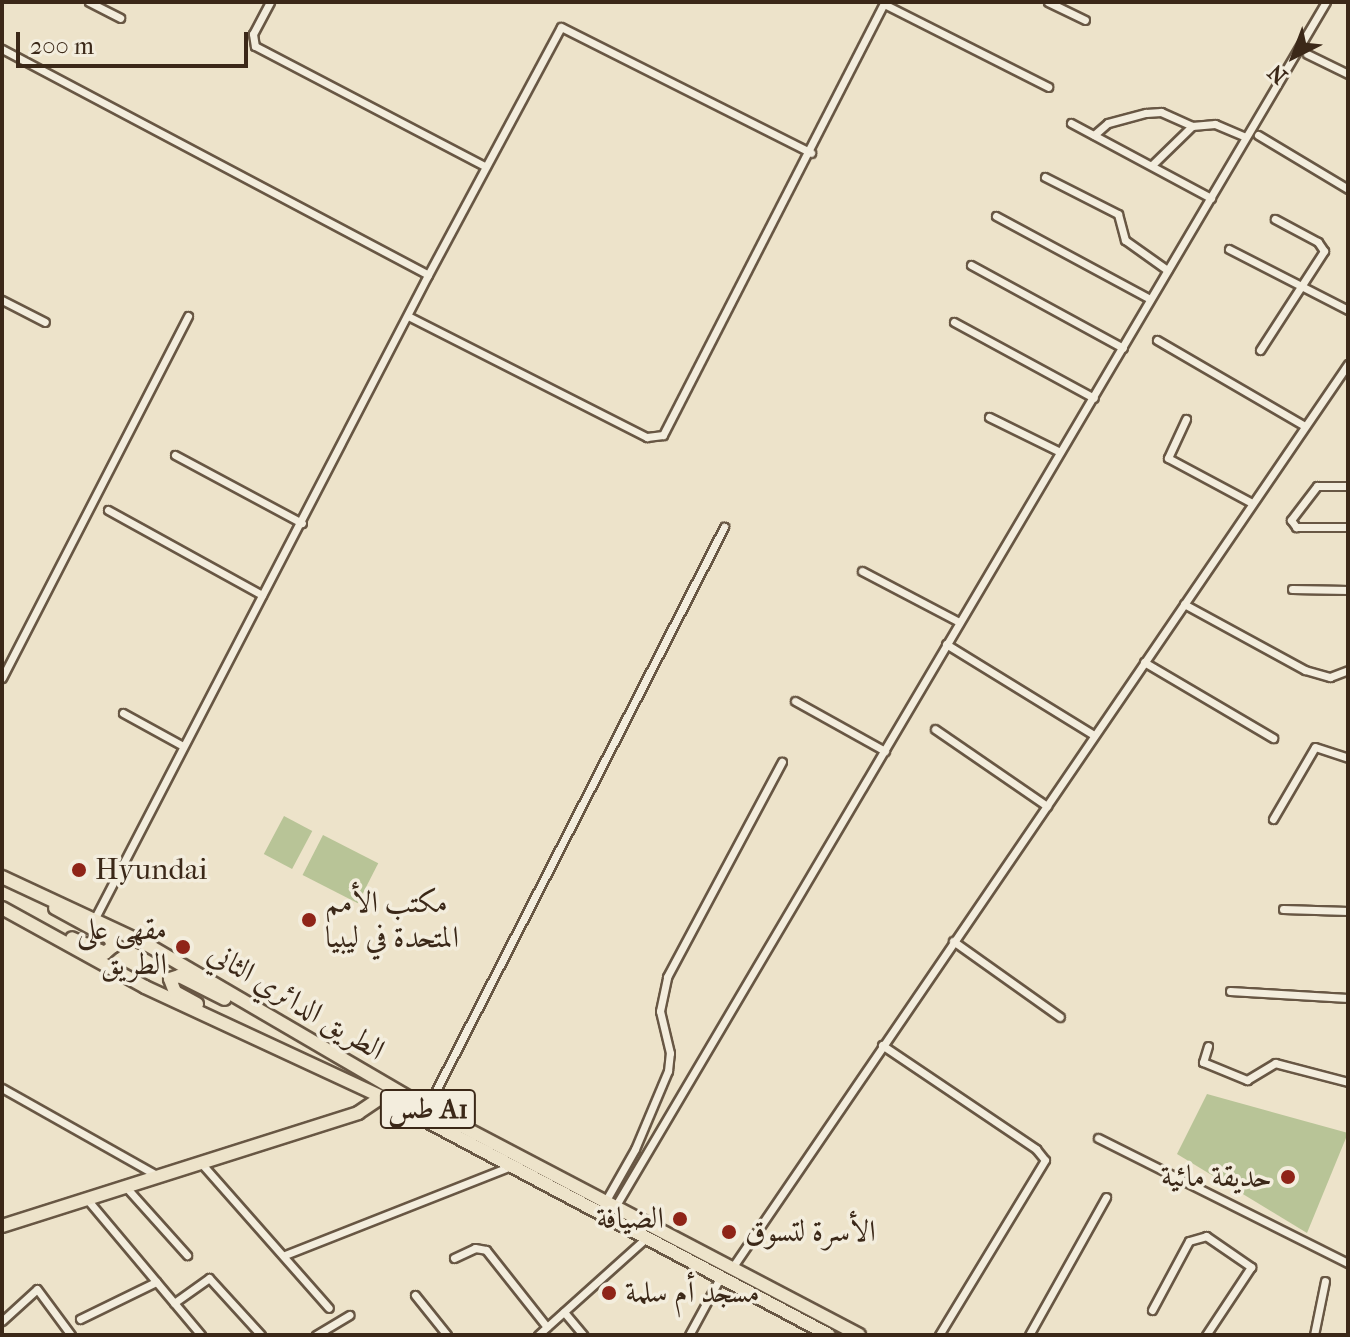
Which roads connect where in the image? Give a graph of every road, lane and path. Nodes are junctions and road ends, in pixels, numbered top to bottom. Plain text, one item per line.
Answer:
1 (89, 2) edge
2 (270, 2) edge
3 (1048, 2) edge
4 (1326, 2) edge
5 (885, 3) edge
6 (120, 18) dead end
7 (1085, 20) dead end
8 (2, 49) edge
9 (1307, 54) dead end
10 (1348, 74) edge
11 (1048, 87) dead end
12 (1071, 123) dead end
13 (1192, 126) junction
14 (1094, 135) junction
15 (1258, 135) dead end
16 (1245, 137) junction
17 (811, 153) junction
18 (1152, 165) junction
19 (485, 166) junction
20 (1045, 177) dead end
21 (1348, 189) edge
22 (1211, 198) junction
23 (996, 216) dead end
24 (1275, 219) dead end
25 (1229, 249) dead end
26 (971, 265) dead end
27 (1167, 270) junction
28 (428, 275) junction
29 (1301, 286) junction
30 (1150, 299) junction
31 (2, 300) edge
32 (1348, 310) edge
33 (188, 316) dead end
34 (408, 316) junction
35 (45, 322) dead end
36 (954, 322) dead end
37 (1157, 340) dead end
38 (1123, 348) junction
39 (1260, 350) dead end
40 (1348, 364) edge
41 (1094, 398) junction
42 (989, 417) dead end
43 (1186, 419) dead end
44 (1305, 426) junction
45 (1060, 452) junction
46 (175, 455) dead end
47 (1348, 486) edge
48 (1252, 503) junction
49 (108, 510) dead end
50 (302, 523) junction
51 (724, 527) dead end
52 (1348, 527) edge
53 (862, 571) dead end
54 (1292, 589) dead end
55 (1348, 590) edge
56 (262, 595) junction
57 (1184, 604) junction
58 (959, 622) junction
59 (946, 644) junction
60 (1144, 662) junction
61 (1348, 670) edge
62 (2, 678) edge
63 (795, 701) dead end
64 (123, 713) dead end
65 (935, 729) dead end
66 (1094, 735) junction
67 (1273, 738) dead end
68 (183, 746) junction
69 (885, 751) junction
70 (1348, 758) edge
71 (782, 762) dead end
72 (1047, 806) junction
73 (1273, 819) dead end
74 (2, 880) edge
75 (4, 909) edge
76 (1283, 909) dead end
77 (1348, 911) edge
78 (95, 918) junction
79 (953, 941) junction
80 (1230, 991) dead end
81 (1348, 998) edge
82 (1060, 1017) dead end
83 (241, 1030) junction
84 (300, 1036) junction
85 (882, 1045) junction
86 (1208, 1046) dead end
87 (1348, 1082) edge
88 (2, 1088) edge
89 (382, 1097) junction
90 (427, 1108) junction
91 (1098, 1138) dead end
92 (201, 1163) junction
93 (511, 1166) junction
94 (158, 1176) junction
95 (125, 1186) junction
96 (1106, 1197) dead end
97 (86, 1198) junction
98 (610, 1205) junction
99 (2, 1226) edge
100 (646, 1238) junction
101 (187, 1255) dead end
102 (285, 1255) junction
103 (454, 1258) dead end
104 (1348, 1263) edge
105 (732, 1270) junction
106 (720, 1278) junction
107 (1325, 1281) dead end
108 (156, 1282) junction
109 (415, 1295) dead end
110 (174, 1303) junction
111 (329, 1308) dead end
112 (1152, 1310) dead end
113 (564, 1312) junction
114 (349, 1315) dead end
115 (80, 1319) dead end
116 (2, 1321) edge
117 (547, 1327) junction
118 (71, 1335) edge
119 (201, 1335) edge
120 (261, 1335) edge
121 (316, 1335) edge
122 (447, 1335) edge
123 (538, 1335) edge
124 (583, 1335) edge
125 (689, 1335) edge
126 (829, 1335) edge
127 (859, 1335) edge
128 (939, 1335) edge
129 (1029, 1335) edge
130 (1206, 1335) edge
131 (1314, 1335) edge

1 - 6 street
2 - 19 street
3 - 7 street
4 - 16 street
5 - 11 street
5 - 17 street
8 - 28 street
9 - 10 street
12 - 14 street
13 - 14 street
13 - 16 street
13 - 18 street
14 - 18 street
15 - 21 street
16 - 22 street
17 - 19 street
17 - 34 street
18 - 22 street
19 - 28 street
20 - 27 street
22 - 27 street
23 - 30 street
24 - 29 street
25 - 29 street
26 - 38 street
27 - 30 street
28 - 34 street
29 - 32 street
29 - 39 street
30 - 38 street
31 - 35 street
33 - 62 street
34 - 50 street
36 - 41 street
37 - 44 street
38 - 41 street
40 - 44 street
41 - 45 street
42 - 45 street
43 - 48 street
44 - 48 street
45 - 58 street
46 - 50 street
47 - 52 street
48 - 57 street
49 - 56 street
50 - 56 street
51 - 90 street
53 - 58 street
54 - 55 street
56 - 68 street
57 - 60 street
57 - 61 street
58 - 59 street
59 - 66 street
59 - 69 street
60 - 66 street
60 - 67 street
63 - 69 street
64 - 68 street
65 - 72 street
66 - 72 street
68 - 78 street
69 - 98 street
70 - 73 street
71 - 98 street
72 - 79 street
74 - 75 main road
74 - 78 main road, الطريق الدائري الثاني / طس A1
75 - 83 main road, الطريق الدائري الثاني / طس A1
76 - 77 street
78 - 84 main road, الطريق الدائري الثاني / طس A1
79 - 82 street
79 - 85 street
80 - 81 street
83 - 84 main road
83 - 89 main road, الطريق الدائري الثاني / طس A1
84 - 90 main road, الطريق الدائري الثاني / طس A1
85 - 105 street
85 - 128 street
86 - 87 street
88 - 94 street
89 - 92 main road
89 - 93 main road, الطريق الدائري الثاني / طس A1
90 - 98 main road, الطريق الدائري الثاني / طس A1
91 - 104 street
92 - 94 main road
92 - 102 street
93 - 100 main road, الطريق الدائري الثاني / طس A1
93 - 102 street
94 - 95 main road
95 - 97 main road
95 - 101 street
96 - 129 street
97 - 99 main road
97 - 108 street
98 - 105 main road, الطريق الدائري الثاني / طس A1
100 - 106 main road, الطريق الدائري الثاني / طس A1
100 - 113 street
102 - 111 street
103 - 117 street
105 - 127 main road, الطريق الدائري الثاني / طس A1
106 - 125 street
106 - 126 main road, الطريق الدائري الثاني / طس A1
107 - 131 street
108 - 110 street
108 - 115 street
109 - 122 street
110 - 119 street
110 - 120 street
112 - 130 street
113 - 117 street
113 - 124 street
114 - 121 street
116 - 118 street
117 - 123 street

